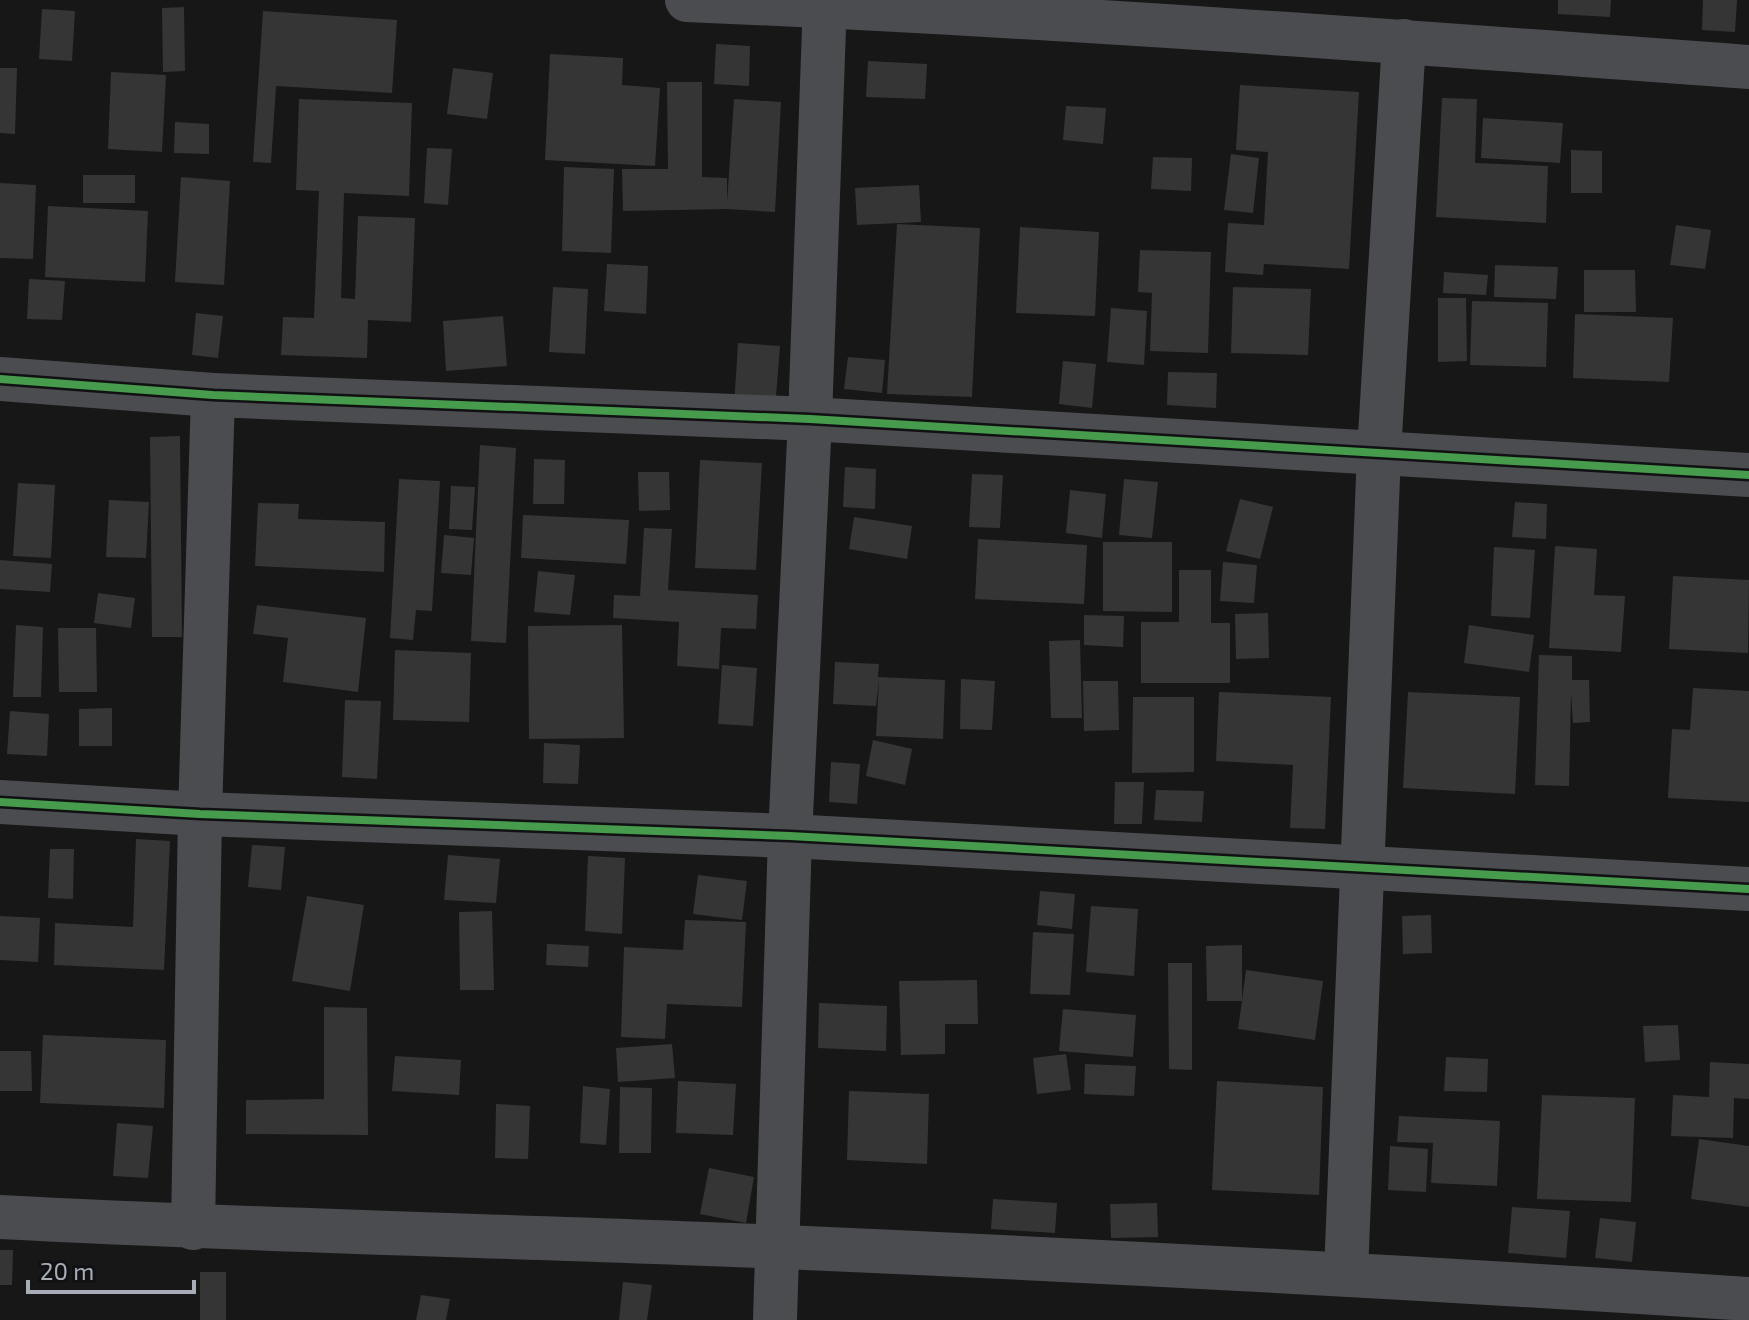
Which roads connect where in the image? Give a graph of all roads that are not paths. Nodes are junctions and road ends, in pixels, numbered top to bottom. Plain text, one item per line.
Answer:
1 (687, 0) edge
2 (824, 3) edge
3 (1404, 41) junction
4 (1749, 67) edge
5 (0, 379) edge
6 (213, 395) junction
7 (810, 419) junction
8 (1379, 452) junction
9 (1749, 475) edge
10 (0, 802) edge
11 (200, 814) junction
12 (790, 836) junction
13 (1364, 869) junction
14 (1749, 889) edge
15 (0, 1217) edge
16 (193, 1228) junction
17 (779, 1247) junction
18 (1346, 1273) junction
19 (1749, 1299) edge
20 (775, 1320) edge

1 - 2 street
2 - 3 street
2 - 7 street
3 - 4 street
3 - 8 street
5 - 6 street
6 - 7 street
6 - 11 street
7 - 8 street
7 - 12 street
8 - 9 street
8 - 13 street
10 - 11 street
11 - 12 street
11 - 16 street
12 - 13 street
12 - 17 street
13 - 14 street
13 - 18 street
15 - 16 street
16 - 17 street
17 - 18 street
17 - 20 street
18 - 19 street

